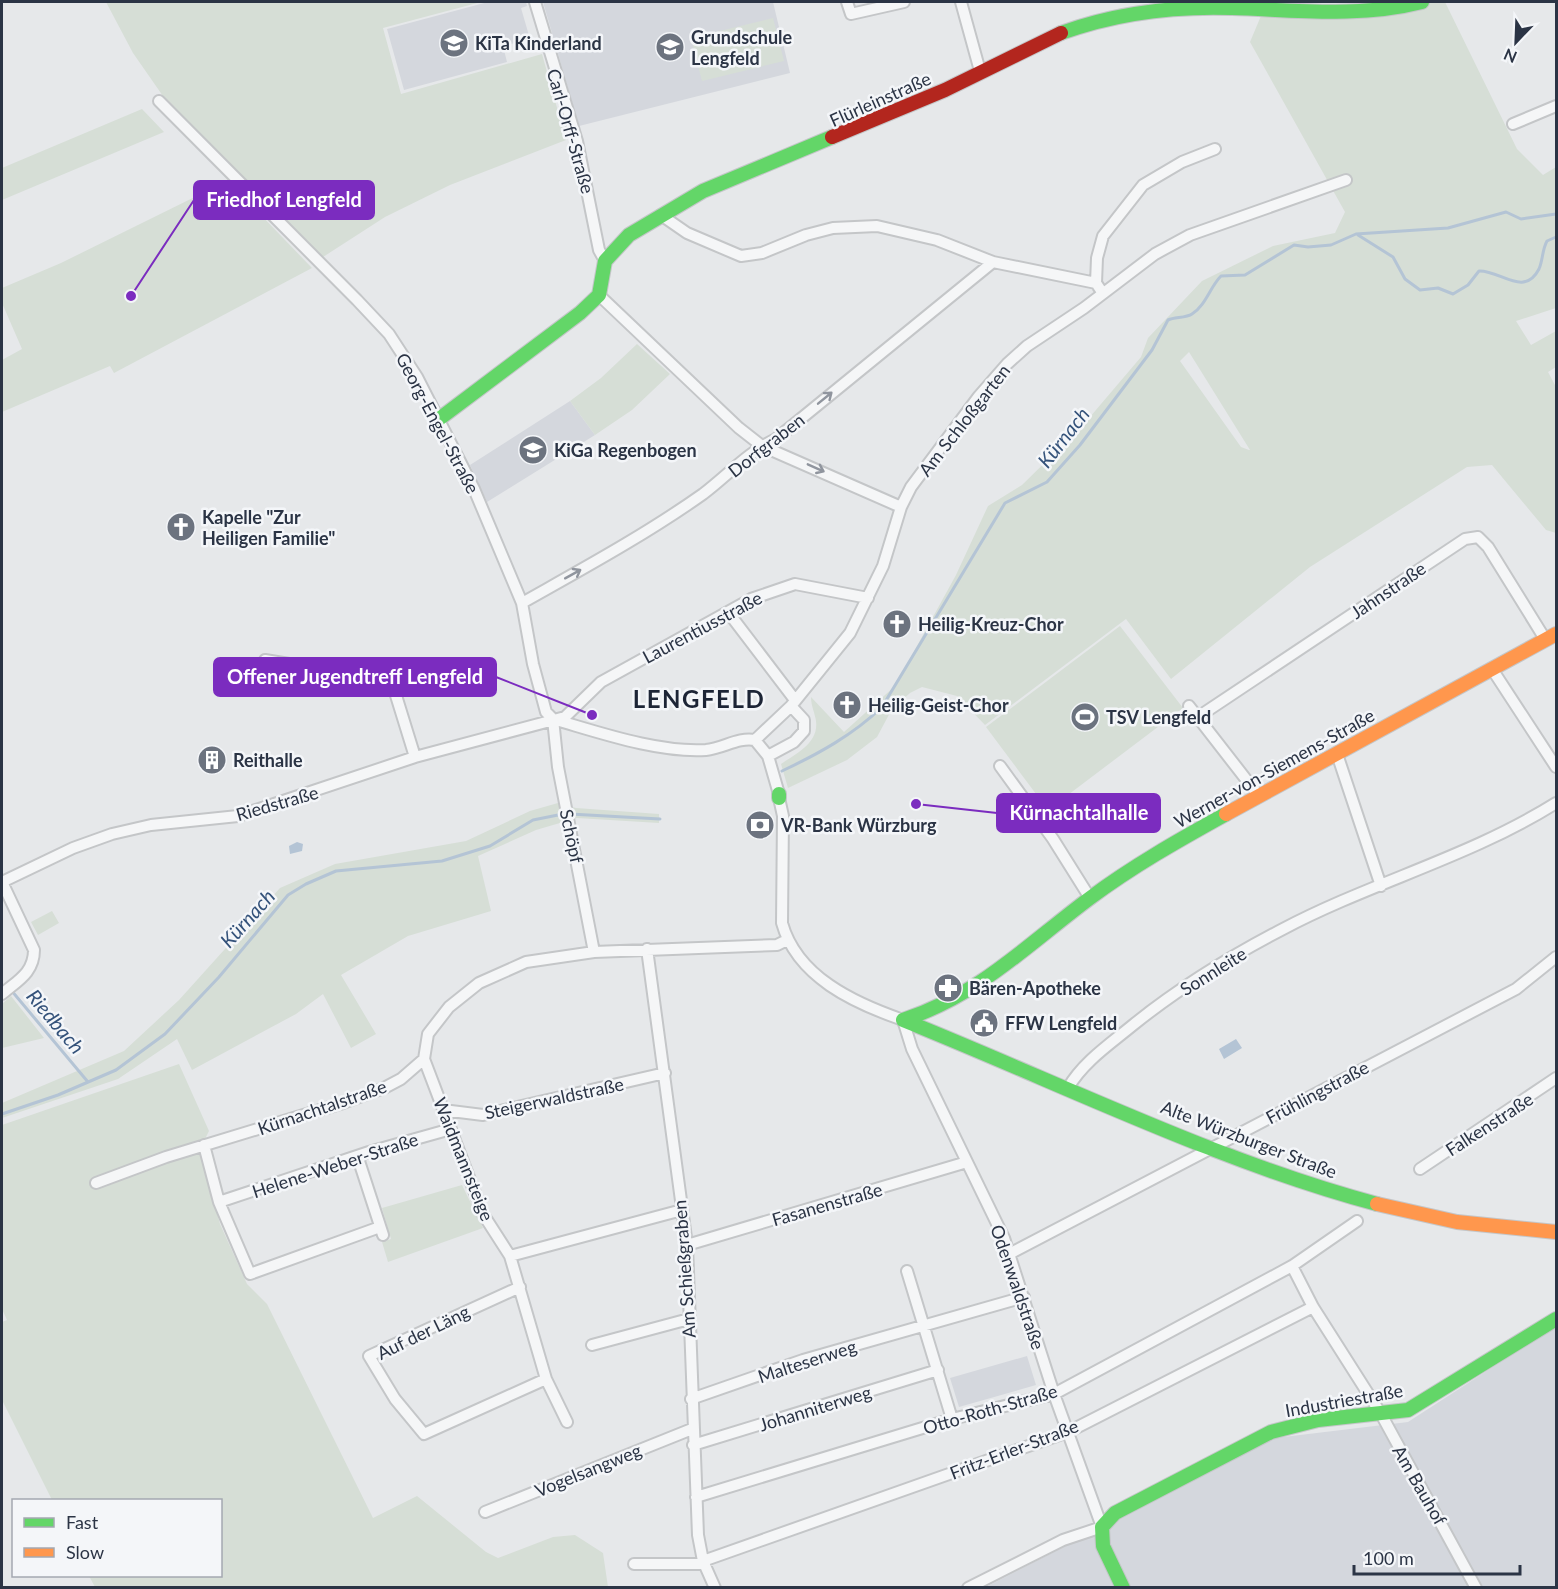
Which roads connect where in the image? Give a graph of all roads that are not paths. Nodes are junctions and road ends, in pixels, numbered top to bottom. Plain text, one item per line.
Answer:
1 (535, 2) edge
2 (848, 2) edge
3 (904, 2) edge
4 (962, 2) edge
5 (1422, 2) edge
6 (980, 71) junction
7 (159, 101) dead end
8 (1557, 106) edge
9 (1513, 124) dead end
10 (1215, 149) dead end
11 (1346, 180) dead end
12 (661, 215) junction
13 (605, 261) junction
14 (993, 262) junction
15 (1099, 287) junction
16 (599, 296) junction
17 (439, 419) junction
18 (762, 446) junction
19 (901, 507) junction
20 (868, 598) junction
21 (522, 603) junction
22 (728, 612) junction
23 (1551, 636) edge
24 (265, 660) dead end
25 (1492, 669) junction
26 (793, 703) junction
27 (1189, 706) dead end
28 (1197, 717) junction
29 (553, 719) junction
30 (755, 740) junction
31 (1337, 754) junction
32 (768, 756) junction
33 (415, 757) junction
34 (1000, 766) dead end
35 (1557, 767) edge
36 (1259, 796) junction
37 (1557, 803) edge
38 (2, 882) edge
39 (1381, 886) junction
40 (1090, 898) junction
41 (787, 940) junction
42 (647, 949) junction
43 (594, 952) junction
44 (1557, 957) edge
45 (6, 990) edge
46 (934, 1010) junction
47 (903, 1020) junction
48 (942, 1035) junction
49 (424, 1059) junction
50 (665, 1073) junction
51 (1557, 1078) edge
52 (1068, 1088) junction
53 (443, 1110) junction
54 (451, 1129) junction
55 (204, 1145) junction
56 (1215, 1148) junction
57 (358, 1158) junction
58 (967, 1162) junction
59 (1420, 1169) dead end
60 (96, 1183) dead end
61 (219, 1202) junction
62 (682, 1210) junction
63 (1358, 1221) dead end
64 (1557, 1232) edge
65 (687, 1245) junction
66 (1010, 1254) junction
67 (510, 1256) junction
68 (1292, 1266) junction
69 (907, 1271) dead end
70 (520, 1287) junction
71 (1024, 1297) junction
72 (1313, 1307) junction
73 (689, 1319) junction
74 (1557, 1319) edge
75 (925, 1326) junction
76 (592, 1346) dead end
77 (938, 1370) junction
78 (546, 1379) junction
79 (1054, 1394) junction
80 (691, 1399) junction
81 (1381, 1414) junction
82 (952, 1419) junction
83 (567, 1422) dead end
84 (692, 1429) junction
85 (1068, 1431) junction
86 (693, 1445) junction
87 (696, 1497) junction
88 (485, 1512) dead end
89 (1102, 1527) junction
90 (704, 1563) junction
91 (634, 1564) dead end
92 (715, 1587) edge
93 (968, 1587) edge
94 (1123, 1587) edge
95 (1476, 1587) edge

1 - 13 street, Carl-Orff-Straße
2 - 3 street
4 - 6 street
5 - 6 street, Flürleinstraße
6 - 12 street, Flürleinstraße
7 - 17 street, Georg-Engel-Straße
8 - 9 street
10 - 15 street
11 - 15 street, Am Schloßgarten
12 - 13 street, Flürleinstraße
12 - 14 street
13 - 16 street
14 - 15 street
18 -> 14 street, Dorfgraben
15 - 19 street, Am Schloßgarten
16 - 17 street
16 - 18 street
17 - 21 street, Georg-Engel-Straße
18 -> 19 street
21 -> 18 street, Dorfgraben
19 - 20 street, Am Schloßgarten
20 - 22 street, Laurentiusstraße
20 - 26 street, Am Schloßgarten
21 - 29 street, Georg-Engel-Straße
22 - 26 street
22 - 29 street, Laurentiusstraße
23 - 25 street, Werner-von-Siemens-Straße
23 - 28 street, Jahnstraße
24 - 33 street
25 - 31 street, Werner-von-Siemens-Straße
25 - 35 street
26 - 30 street, Am Schloßgarten
26 - 32 street
27 - 28 street
28 - 36 street
29 - 30 street
29 - 33 street, Riedstraße
29 - 43 street, Schöpf
30 - 32 street
31 - 36 street, Werner-von-Siemens-Straße
31 - 39 street
32 - 41 street
33 - 38 street, Riedstraße
34 - 40 street
36 - 40 street, Werner-von-Siemens-Straße
37 - 39 street, Sonnleite
38 - 45 street, Riedstraße
39 - 52 street, Sonnleite
40 - 46 street, Werner-von-Siemens-Straße
41 - 42 street
41 - 47 street
42 - 43 street
42 - 50 street, Am Schießgraben
43 - 49 street
44 - 56 street, Frühlingstraße
46 - 47 street, Werner-von-Siemens-Straße
46 - 48 street
47 - 48 street, Alte Würzburger Straße
47 - 58 street, Odenwaldstraße
48 - 52 street, Alte Würzburger Straße
49 - 53 street, Waidmannsteige
49 - 55 street, Kürnachtalstraße
50 - 53 street, Steigerwaldstraße
50 - 62 street, Am Schießgraben
51 - 59 street, Falkenstraße
52 - 56 street, Alte Würzburger Straße
53 - 54 street, Waidmannsteige
54 - 57 street, Helene-Weber-Straße
54 - 67 street, Waidmannsteige
55 - 60 street, Kürnachtalstraße
55 - 61 street
56 - 64 street, Alte Würzburger Straße
56 - 66 street, Frühlingstraße
57 - 61 street, Helene-Weber-Straße
57 - 61 street
58 - 65 street, Fasanenstraße
58 - 66 street, Odenwaldstraße
62 - 65 street, Am Schießgraben
62 - 67 street
63 - 68 street, Otto-Roth-Straße
65 - 73 street, Am Schießgraben
66 - 71 street, Odenwaldstraße
67 - 70 street, Waidmannsteige
68 - 72 street, Am Bauhof
68 - 79 street, Otto-Roth-Straße
69 - 75 street
70 - 78 street, Waidmannsteige
70 - 78 street, Auf der Läng
71 - 75 street, Malteserweg
71 - 79 street, Odenwaldstraße
72 - 81 street, Am Bauhof
72 - 85 street, Fritz-Erler-Straße
73 - 76 street
73 - 80 street, Am Schießgraben
74 - 81 street, Industriestraße
75 - 77 street
75 - 80 street, Malteserweg
77 - 82 street
77 - 86 street, Johanniterweg
78 - 83 street, Waidmannsteige
79 - 82 street, Otto-Roth-Straße
79 - 85 street, Odenwaldstraße
80 - 84 street, Am Schießgraben
81 - 89 street, Industriestraße
81 - 95 street, Am Bauhof
82 - 87 street, Otto-Roth-Straße
84 - 86 street, Am Schießgraben
84 - 88 street, Vogelsangweg
85 - 89 street, Odenwaldstraße
85 - 90 street, Fritz-Erler-Straße
86 - 87 street, Am Schießgraben
87 - 90 street, Am Schießgraben
89 - 93 street
89 - 94 street
90 - 91 street, Fritz-Erler-Straße
90 - 92 street, Am Schießgraben

